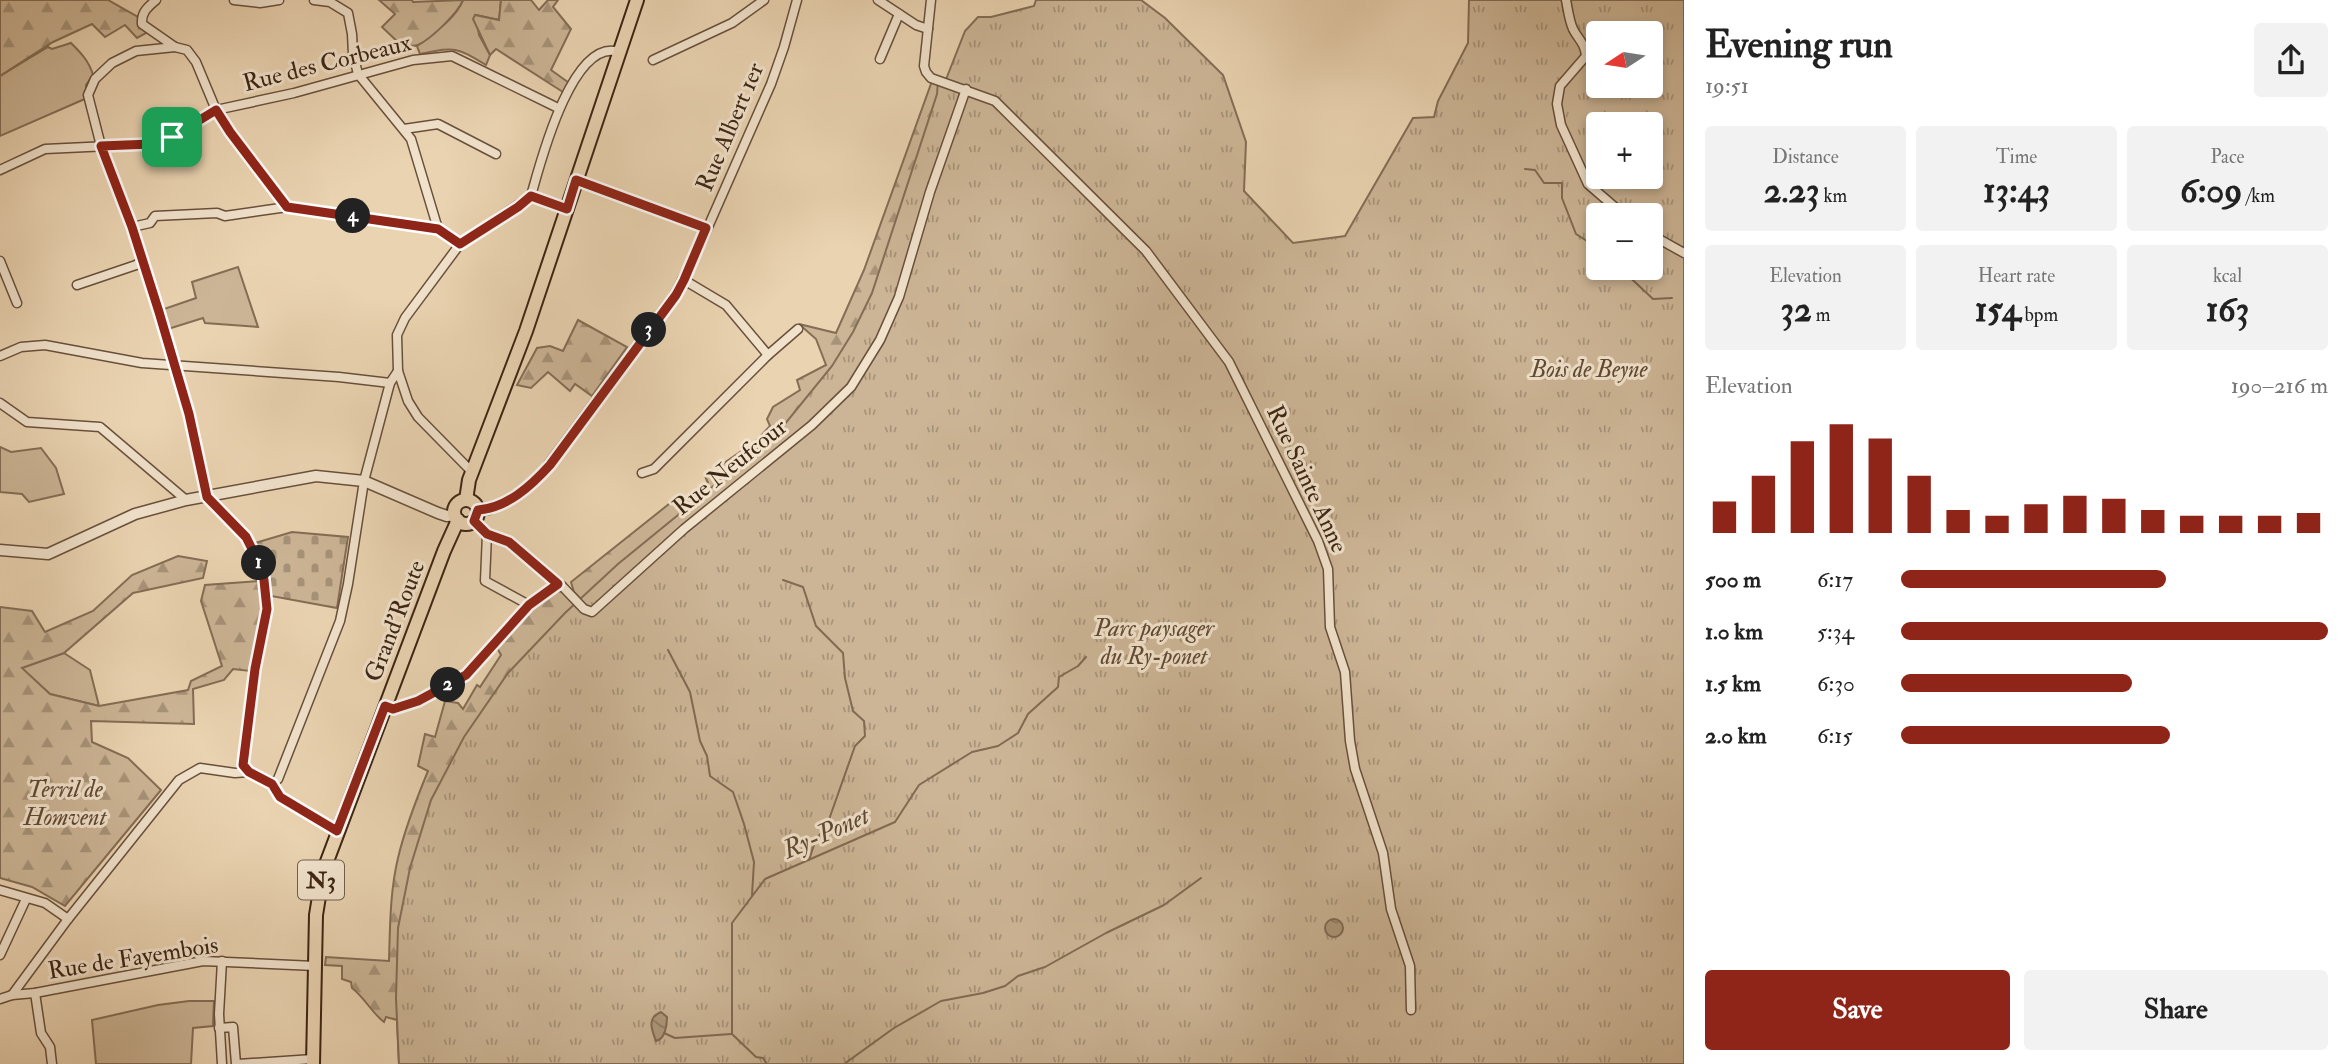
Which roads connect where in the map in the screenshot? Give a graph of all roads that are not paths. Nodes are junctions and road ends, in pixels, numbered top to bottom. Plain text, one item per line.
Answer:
1 (156, 0) edge
2 (234, 0) edge
3 (279, 0) edge
4 (314, 0) edge
5 (637, 0) edge
6 (764, 0) edge
7 (878, 0) edge
8 (931, 0) edge
9 (1566, 0) edge
10 (793, 1) edge
11 (899, 14) junction
12 (928, 29) junction
13 (175, 47) junction
14 (620, 52) junction
15 (880, 59) dead end
16 (653, 60) dead end
17 (358, 74) junction
18 (965, 89) junction
19 (558, 108) junction
20 (216, 110) junction
21 (404, 129) junction
22 (101, 146) junction
23 (496, 154) dead end
24 (0, 170) edge
25 (576, 180) junction
26 (531, 196) junction
27 (1610, 203) edge
28 (287, 207) junction
29 (567, 209) junction
30 (132, 227) junction
31 (706, 228) junction
32 (438, 229) junction
33 (1663, 241) edge
34 (460, 244) junction
35 (1684, 253) edge
36 (143, 260) junction
37 (0, 261) edge
38 (684, 280) junction
39 (77, 285) dead end
40 (17, 303) dead end
41 (798, 329) dead end
42 (768, 355) junction
43 (0, 356) edge
44 (174, 364) junction
45 (398, 371) junction
46 (390, 383) junction
47 (0, 403) edge
48 (473, 473) junction
49 (642, 473) dead end
50 (364, 481) junction
51 (207, 497) junction
52 (186, 500) junction
53 (466, 500) junction
54 (461, 519) junction
55 (487, 534) junction
56 (0, 550) edge
57 (558, 584) junction
58 (529, 605) junction
59 (385, 706) junction
60 (249, 772) junction
61 (272, 784) junction
62 (337, 831) junction
63 (0, 890) edge
64 (26, 899) junction
65 (68, 919) junction
66 (0, 955) edge
67 (222, 961) junction
68 (315, 966) junction
69 (35, 993) junction
70 (12, 995) junction
71 (0, 999) edge
72 (1411, 1010) dead end
73 (219, 1028) junction
74 (313, 1061) edge
75 (52, 1064) edge
76 (222, 1064) edge
77 (237, 1064) edge

1 - 13 street
2 - 3 street
4 - 17 street
5 - 14 main road, Grand'Route / N3
6 - 16 street
7 - 11 street
8 - 12 street
9 - 27 street
10 - 31 street, Rue Albert 1er
11 - 12 street
11 - 15 street
12 - 18 street, Rue Sainte Anne
13 - 20 street
13 - 22 street
14 - 19 street
14 - 25 main road, Grand'Route / N3
17 - 19 street, Rue des Corbeaux
17 - 20 street, Rue des Corbeaux
17 - 21 street
18 - 57 street, Rue Neufcour
18 - 72 street, Rue Sainte Anne
19 - 26 street
20 - 22 street, Rue des Corbeaux
20 - 28 street
21 - 23 street
21 - 32 street
22 - 24 street, Rue des Corbeaux
22 - 30 street
25 - 29 main road, Grand'Route / N3
25 - 31 street
26 - 29 street
26 - 34 street
28 - 30 street
28 - 32 street
29 - 48 main road, Grand'Route / N3
30 - 36 street
31 - 38 street, Rue Albert 1er
32 - 34 street
33 - 35 street
34 - 45 street
36 - 39 street
36 - 44 street
37 - 40 street
38 - 42 street
38 - 54 street, Rue Albert 1er
41 - 42 street
42 - 49 street
43 - 44 street
44 - 46 street
44 - 51 street
45 - 46 street
45 - 48 street
46 - 50 street
47 - 52 street
48 - 53 main road, Grand'Route / N3
50 - 51 street
50 - 54 street
50 - 61 street
51 - 52 street
51 - 60 street
52 - 56 street
53 - 54 main road, Grand'Route / N3
53 - 54 main road
54 - 55 street, Rue Neufcour
54 - 59 main road, Grand'Route / N3
55 - 57 street, Rue Neufcour
55 - 58 street
57 - 58 street
58 - 59 street
59 - 62 main road, Grand'Route / N3
60 - 61 street
60 - 65 street
61 - 62 street
62 - 68 main road, Grand'Route / N3
63 - 64 street
64 - 65 street
64 - 66 street
65 - 70 street
67 - 68 street, Rue de Fayembois
67 - 69 street, Rue de Fayembois
67 - 73 street
68 - 74 main road, Grand'Route / N3
69 - 70 street, Rue de Fayembois
69 - 75 street
70 - 71 street, Rue de Fayembois
73 - 76 street
73 - 77 street
74 - 77 street

